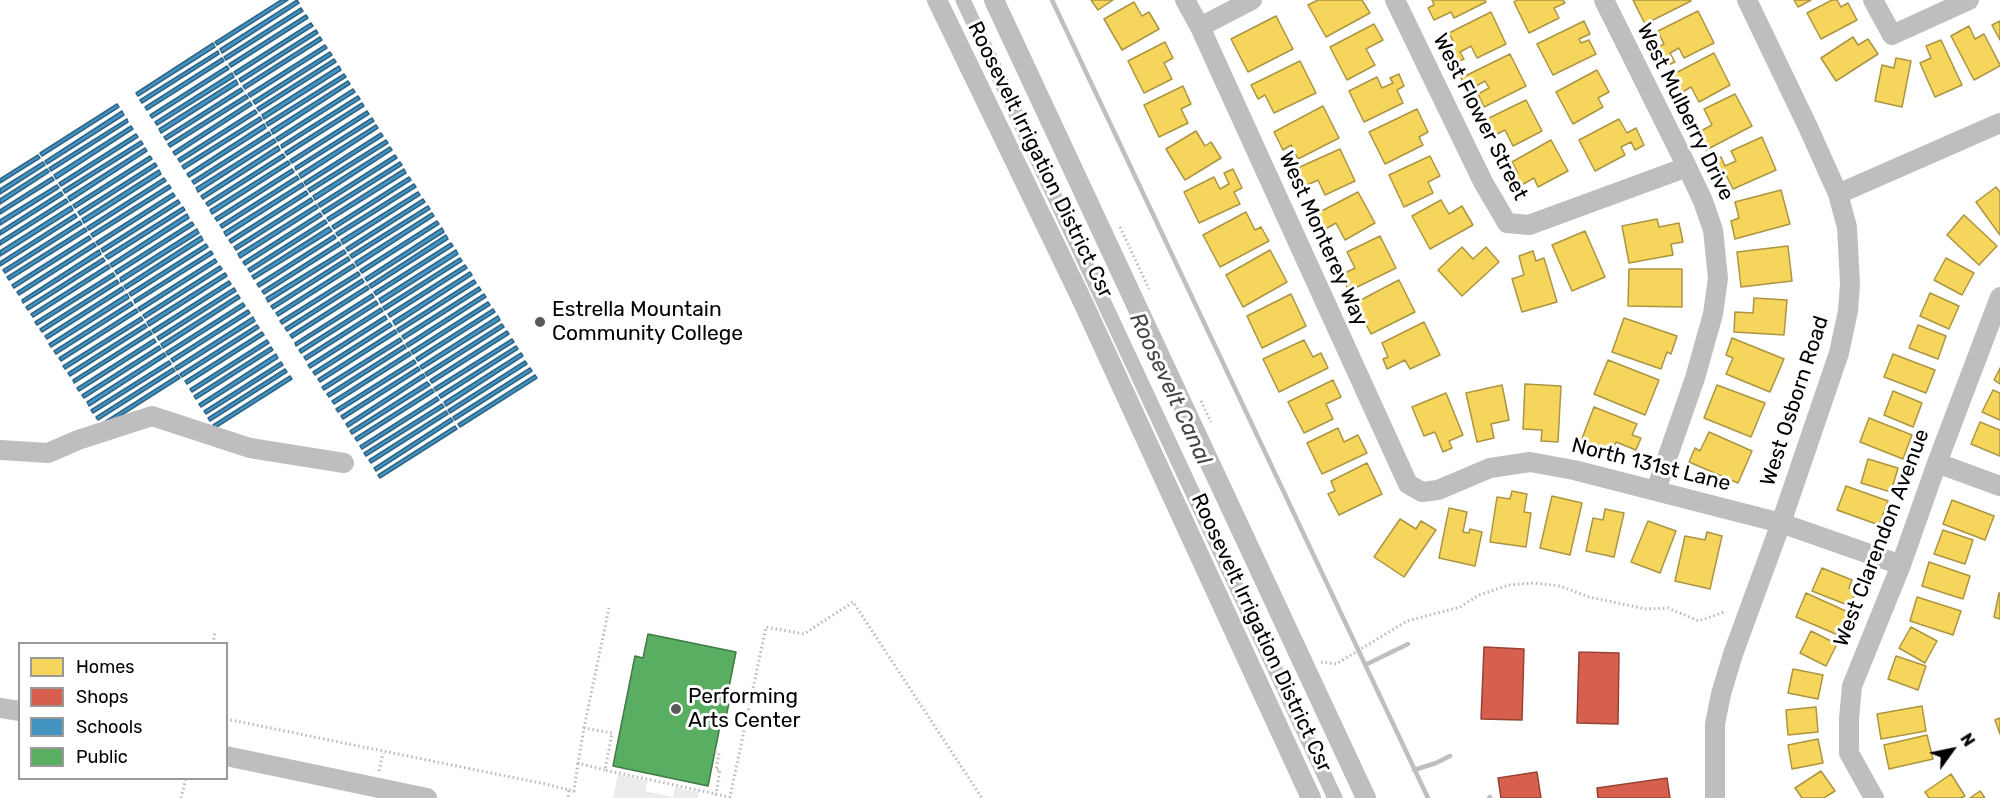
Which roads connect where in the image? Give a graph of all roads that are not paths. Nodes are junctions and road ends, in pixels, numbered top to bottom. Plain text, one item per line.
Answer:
1 (937, 0) edge
2 (994, 0) edge
3 (1185, 0) edge
4 (1252, 0) edge
5 (1395, 0) edge
6 (1604, 0) edge
7 (1747, 0) edge
8 (1873, 0) edge
9 (1969, 0) edge
10 (1200, 27) junction
11 (2000, 123) edge
12 (1687, 167) junction
13 (1838, 194) junction
14 (2000, 297) edge
15 (0, 450) edge
16 (344, 463) dead end
17 (1937, 463) junction
18 (2000, 486) edge
19 (1656, 490) junction
20 (1422, 492) joint
21 (1781, 523) junction
22 (1901, 565) junction
23 (0, 708) edge
24 (18, 711) edge
25 (228, 756) edge
26 (1718, 795) edge
27 (427, 798) edge
28 (1311, 798) edge
29 (1366, 798) edge
30 (1874, 798) edge

1 - 28 street, Roosevelt Irrigation District Csr
2 - 29 street, Roosevelt Irrigation District Csr
3 - 10 street, West Monterey Way
4 - 10 street
5 - 12 street, West Flower Street
6 - 12 street, West Mulberry Drive
7 - 13 street, West Osborn Road
8 - 9 street
10 - 20 street, West Monterey Way
11 - 13 street
12 - 19 street, West Mulberry Drive
13 - 21 street, West Osborn Road
14 - 17 street, West Clarendon Avenue
15 - 16 street
17 - 18 street
17 - 22 street, West Clarendon Avenue
19 - 20 street, North 131st Lane
19 - 21 street, North 131st Lane
21 - 22 street, North 131st Lane
21 - 26 street, West Osborn Road
22 - 30 street, West Clarendon Avenue
23 - 24 street
25 - 27 street

